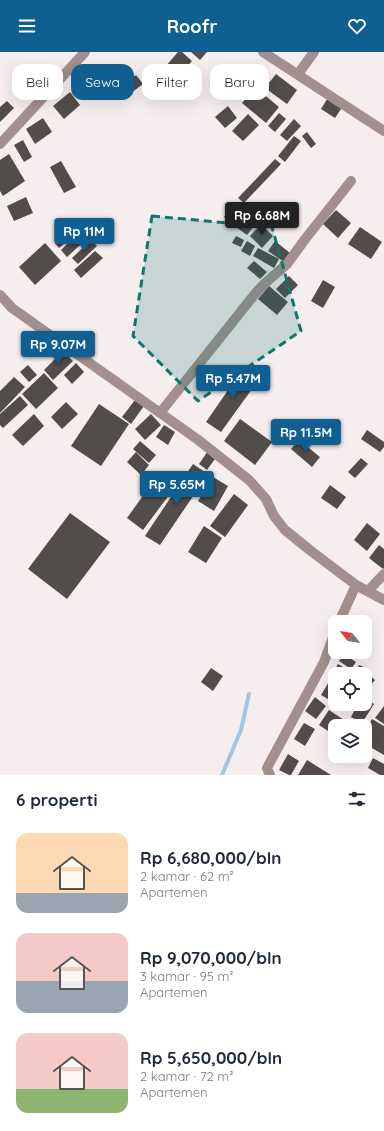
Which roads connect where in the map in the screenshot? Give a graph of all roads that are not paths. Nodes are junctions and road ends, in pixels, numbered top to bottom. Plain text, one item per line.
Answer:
1 (85, 52) edge
2 (263, 52) edge
3 (314, 52) edge
4 (298, 74) junction
5 (384, 131) edge
6 (0, 144) edge
7 (351, 182) dead end
8 (0, 295) edge
9 (160, 412) junction
10 (384, 574) edge
11 (356, 585) junction
12 (368, 591) junction
13 (384, 600) edge
14 (342, 615) edge
15 (328, 651) edge
16 (270, 775) edge

1 - 6 street
2 - 4 street
3 - 4 street
4 - 5 street
7 - 9 street
8 - 9 street
9 - 11 street
10 - 12 street
11 - 12 street
11 - 14 street
12 - 13 street
15 - 16 street

